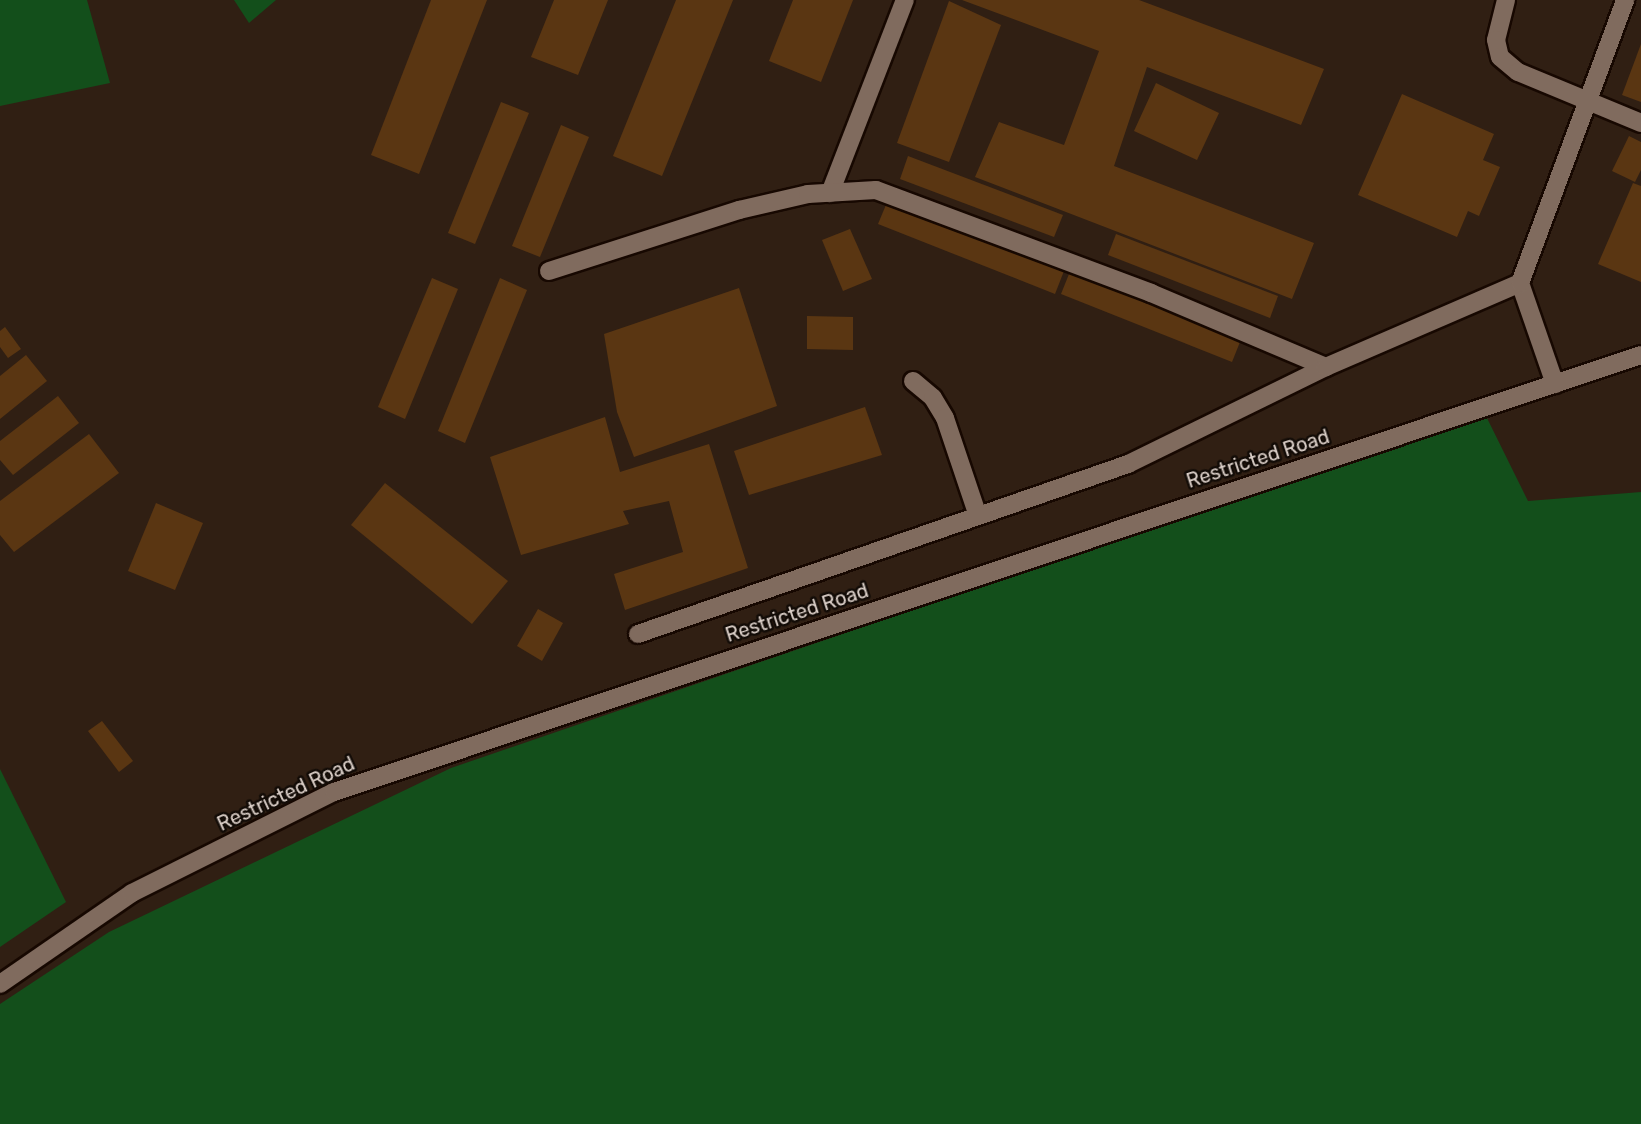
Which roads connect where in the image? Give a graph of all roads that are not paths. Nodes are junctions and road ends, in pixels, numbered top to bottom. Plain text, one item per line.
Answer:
1 (905, 0) edge
2 (1506, 0) edge
3 (1624, 0) edge
4 (1588, 101) junction
5 (1641, 123) edge
6 (830, 193) junction
7 (549, 271) dead end
8 (1520, 283) junction
9 (1641, 355) edge
10 (1326, 367) junction
11 (913, 381) dead end
12 (1555, 384) junction
13 (978, 516) junction
14 (638, 634) dead end
15 (0, 984) edge

1 - 6 street
2 - 4 street
3 - 4 street
4 - 5 street
4 - 8 street
6 - 7 street
6 - 10 street
8 - 10 street
8 - 12 street
9 - 12 street, Restricted Road
10 - 13 street
11 - 13 street
12 - 15 street, Restricted Road
13 - 14 street

